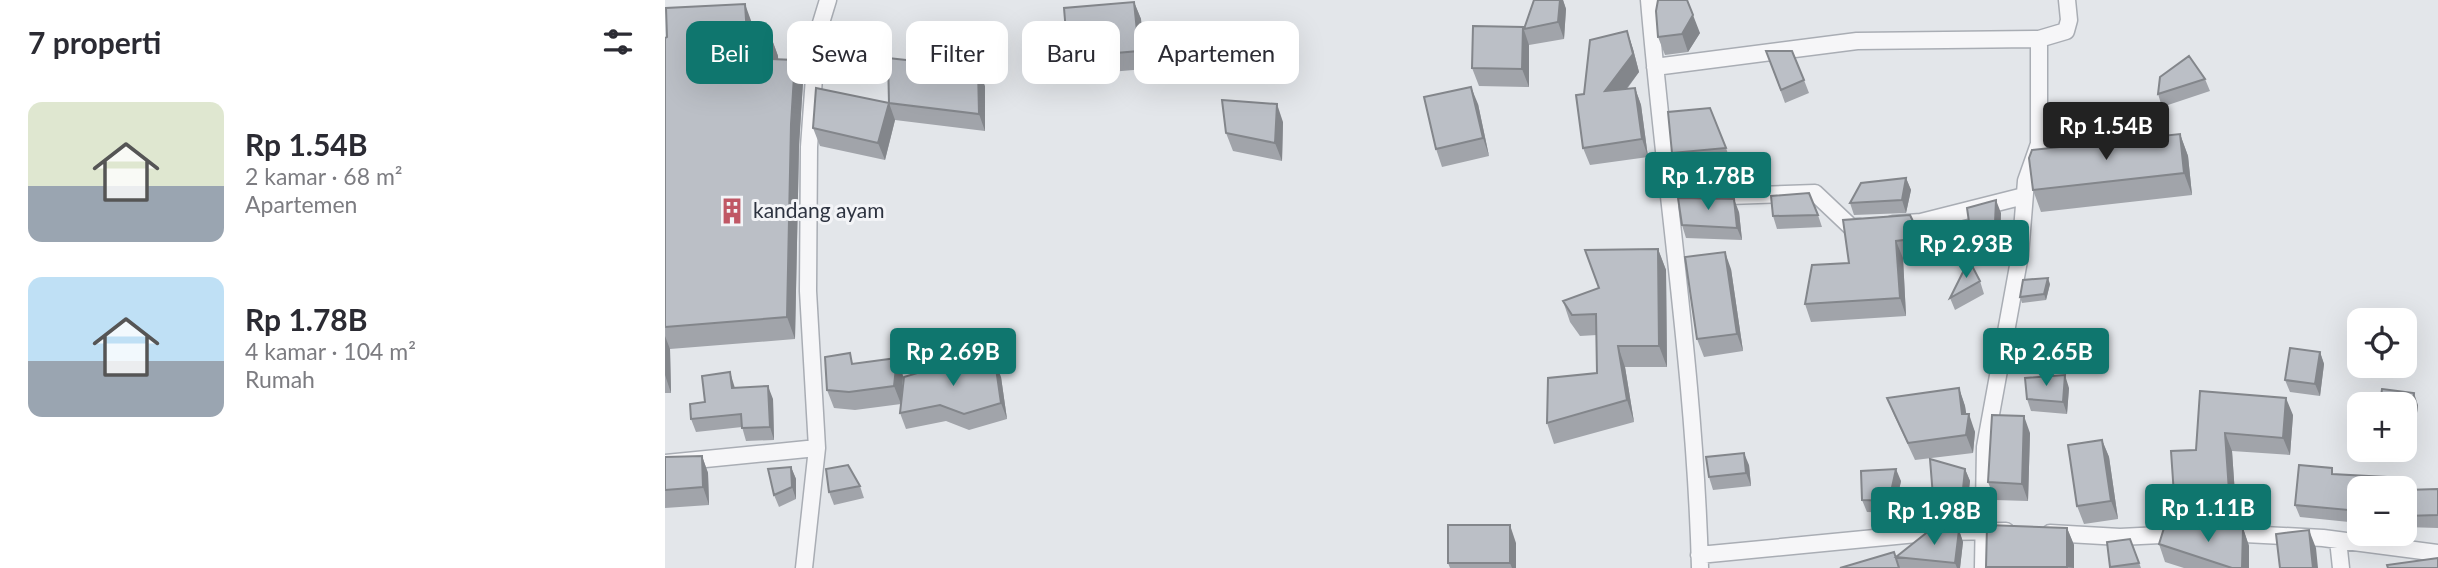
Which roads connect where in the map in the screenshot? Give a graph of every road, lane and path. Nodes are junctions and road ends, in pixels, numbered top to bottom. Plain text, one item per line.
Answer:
1 (828, 0) edge
2 (1649, 0) edge
3 (2067, 0) edge
4 (2039, 39) junction
5 (1655, 67) junction
6 (2024, 197) junction
7 (1670, 198) junction
8 (817, 448) junction
9 (665, 463) edge
10 (1984, 531) junction
11 (2339, 540) junction
12 (2438, 553) edge
13 (1700, 561) edge
14 (804, 568) edge
15 (1983, 568) edge
16 (2341, 568) edge

1 - 8 street
2 - 5 street
3 - 4 street
4 - 5 street
4 - 6 street
5 - 7 street
6 - 7 street
6 - 10 street
7 - 13 street
8 - 9 street
8 - 14 street
10 - 11 street
10 - 13 street
10 - 15 street
11 - 12 street
11 - 16 street

